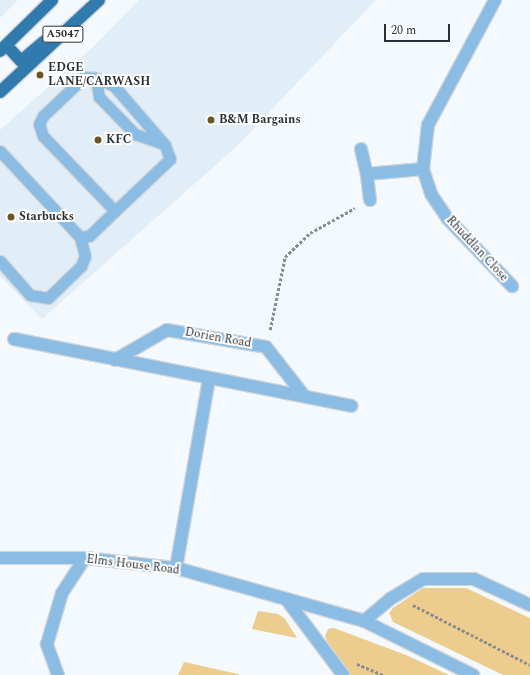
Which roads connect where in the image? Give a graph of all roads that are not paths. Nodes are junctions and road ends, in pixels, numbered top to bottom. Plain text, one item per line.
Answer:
1 (52, 0) edge
2 (99, 0) edge
3 (495, 0) edge
4 (2, 45) edge
5 (96, 78) junction
6 (0, 92) edge
7 (165, 145) junction
8 (361, 149) dead end
9 (0, 152) edge
10 (423, 169) junction
11 (367, 174) junction
12 (370, 200) road end
13 (115, 211) junction
14 (80, 237) junction
15 (0, 261) edge
16 (512, 286) dead end
17 (14, 339) dead end
18 (115, 360) junction
19 (209, 379) junction
20 (305, 397) junction
21 (351, 406) dead end
22 (0, 558) edge
23 (85, 558) junction
24 (176, 568) junction
25 (286, 600) junction
26 (530, 605) edge
27 (364, 621) junction
28 (58, 675) edge
29 (343, 675) edge
30 (473, 675) edge

1 - 4 highway, A5047
2 - 4 highway
2 - 6 highway, A5047
3 - 10 street, Rhuddlan Close
5 - 7 lane
5 - 7 lane
5 - 13 lane
7 - 13 lane
8 - 11 street
9 - 14 lane
10 - 11 street
10 - 16 street, Rhuddlan Close
11 - 12 street
13 - 14 lane
14 - 15 lane
17 - 18 street
18 - 19 street
18 - 20 street, Dorien Road
19 - 20 street
19 - 24 street
20 - 21 street
22 - 23 street, Elms House Road
23 - 24 street, Elms House Road
23 - 28 street
24 - 25 street, Elms House Road
25 - 27 street, Elms House Road
25 - 29 street
26 - 27 street
27 - 30 street, Elms House Road

